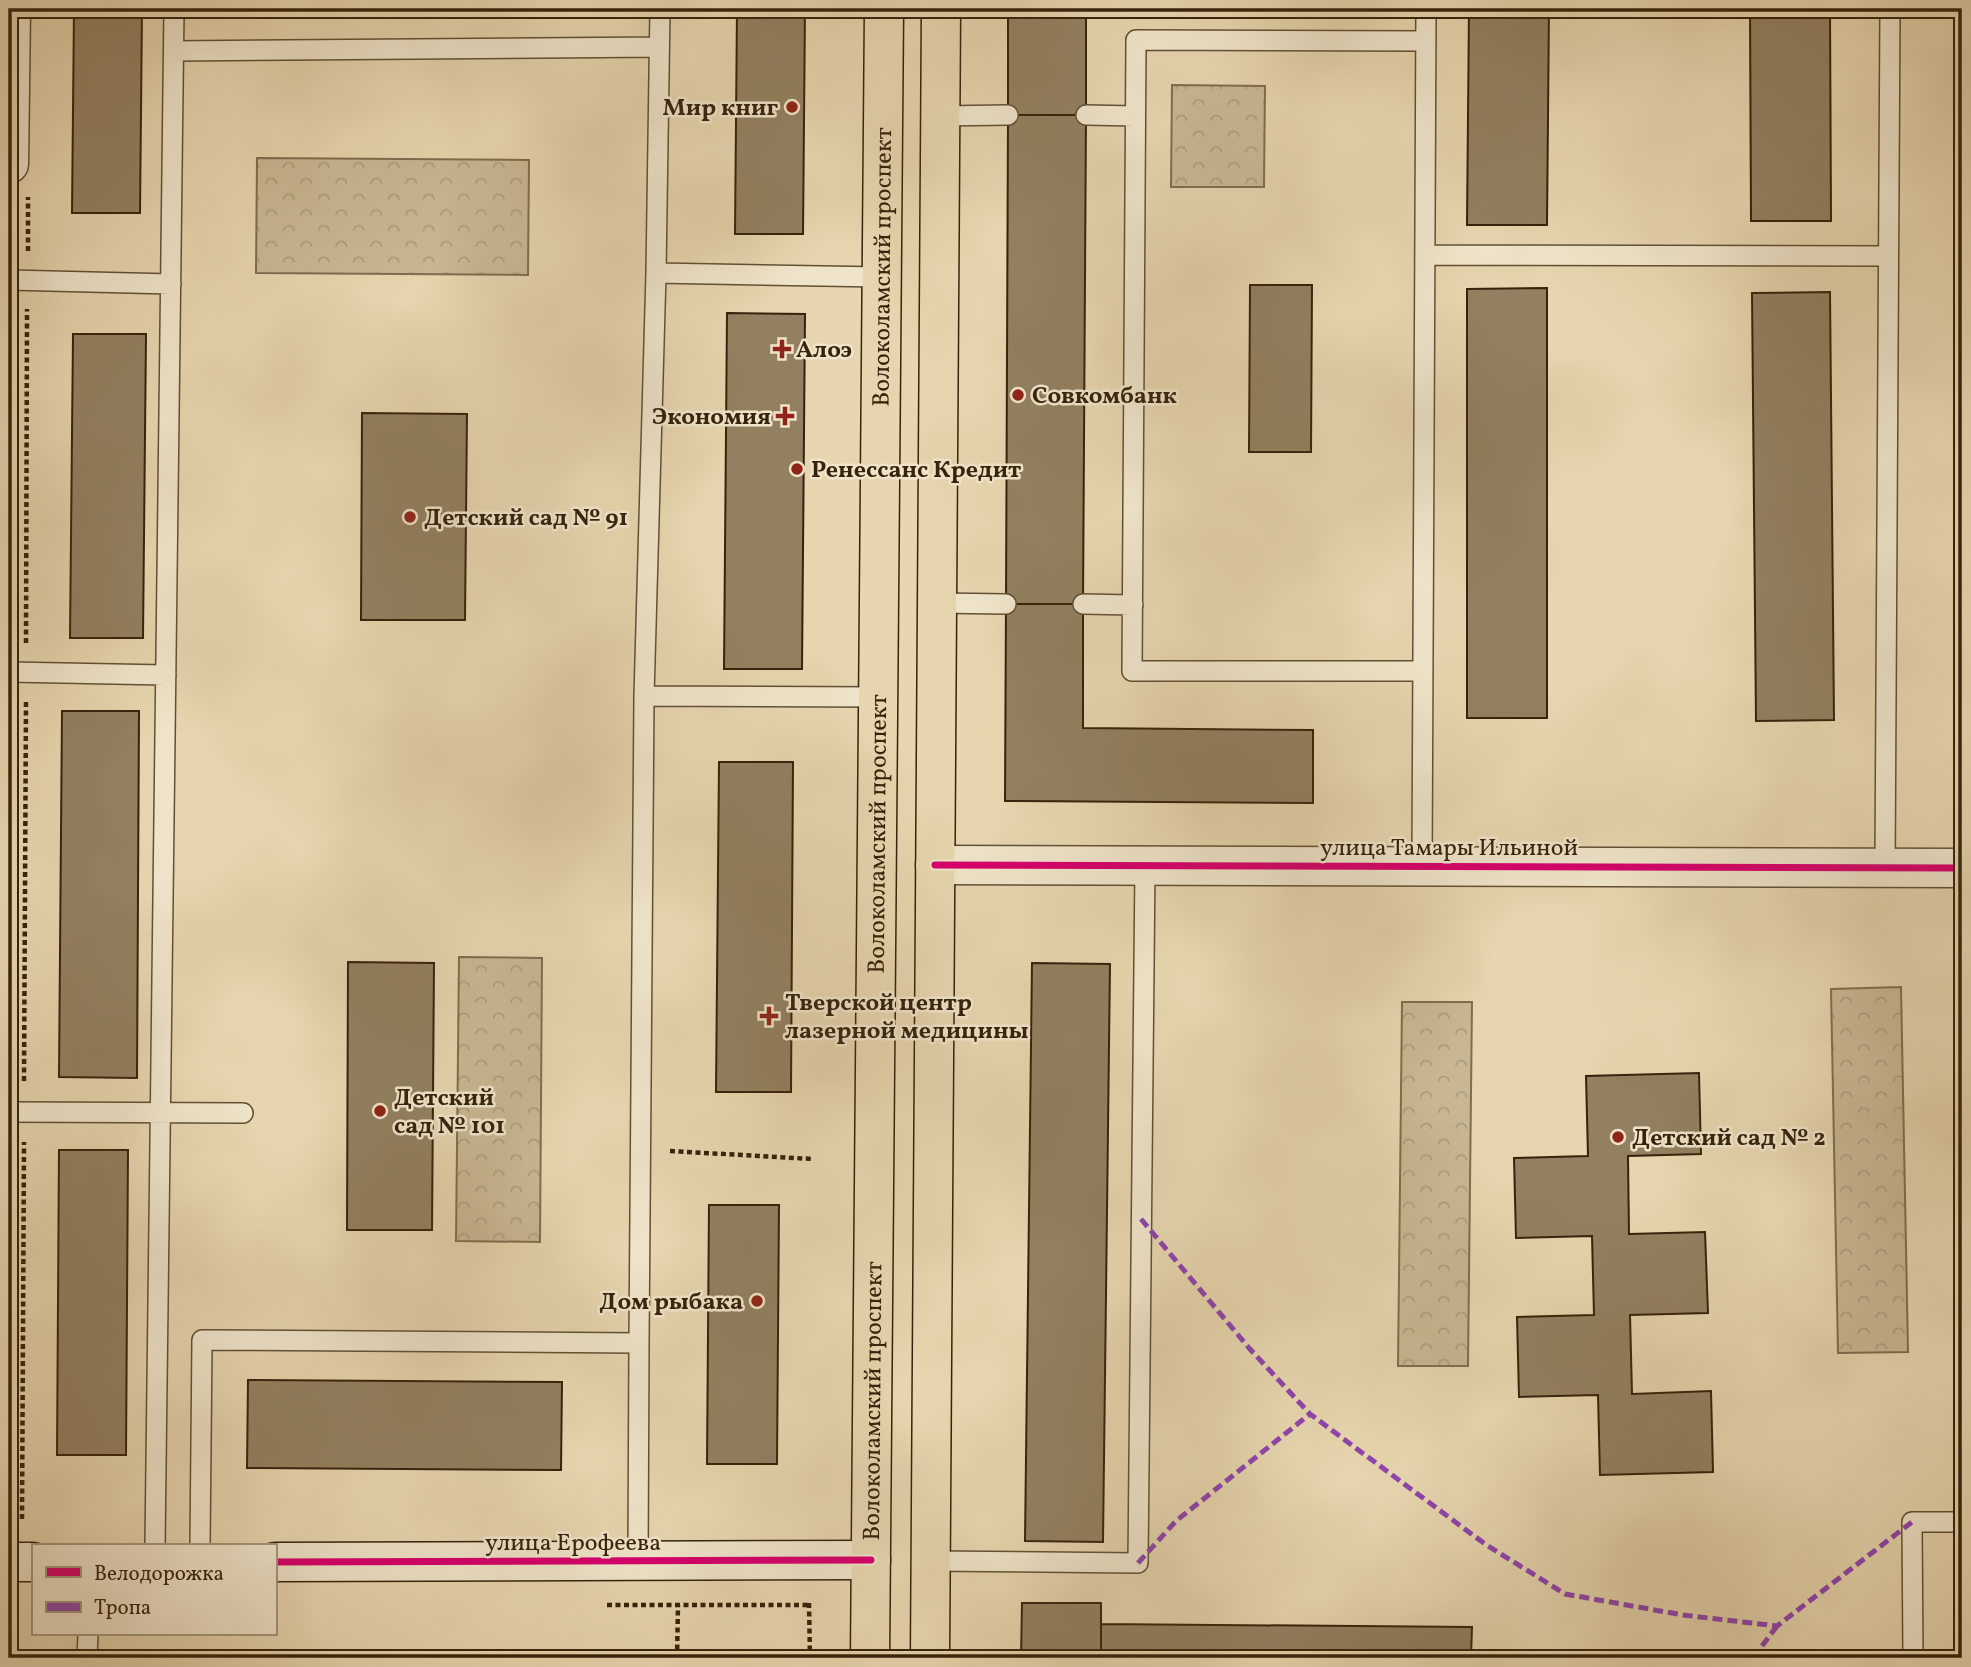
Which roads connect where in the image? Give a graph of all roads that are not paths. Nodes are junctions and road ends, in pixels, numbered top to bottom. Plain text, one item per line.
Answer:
1 (11, 9) edge
2 (174, 9) edge
3 (660, 9) edge
4 (884, 9) edge
5 (940, 9) edge
6 (1426, 9) edge
7 (1890, 9) edge
8 (1426, 41) junction
9 (659, 47) junction
10 (174, 51) junction
11 (1008, 115) dead end
12 (1086, 115) dead end
13 (940, 116) junction
14 (1135, 116) junction
15 (18, 175) edge
16 (1425, 255) junction
17 (1888, 256) junction
18 (656, 273) junction
19 (881, 277) junction
20 (18, 280) edge
21 (171, 284) junction
22 (937, 603) junction
23 (1006, 604) dead end
24 (1083, 604) dead end
25 (1133, 605) junction
26 (1423, 671) junction
27 (17, 672) edge
28 (166, 675) junction
29 (644, 696) junction
30 (878, 697) junction
31 (935, 865) junction
32 (1145, 866) junction
33 (1422, 867) junction
34 (1885, 868) junction
35 (1962, 868) edge
36 (16, 1112) edge
37 (161, 1112) junction
38 (243, 1113) dead end
39 (639, 1343) junction
40 (1962, 1522) edge
41 (155, 1544) edge
42 (200, 1544) edge
43 (871, 1560) junction
44 (930, 1561) junction
45 (9, 1562) edge
46 (32, 1562) edge
47 (276, 1562) edge
48 (638, 1562) junction
49 (88, 1636) edge
50 (87, 1658) edge
51 (870, 1658) edge
52 (930, 1658) edge
53 (1913, 1658) edge

1 - 15 street
2 - 10 lane
3 - 9 lane
4 - 19 main road, Волоколамский проспект
5 - 13 main road
6 - 8 lane
7 - 17 lane
8 - 14 lane
8 - 16 lane
9 - 10 lane
9 - 18 lane
10 - 21 lane
11 - 13 lane
12 - 14 lane
13 - 22 main road
14 - 25 lane
16 - 17 lane
16 - 26 lane
17 - 34 lane
18 - 19 lane
18 - 29 lane
19 - 30 main road, Волоколамский проспект
20 - 21 lane
21 - 28 lane
22 - 23 lane
22 - 31 main road
24 - 25 lane
25 - 26 lane
26 - 33 lane
27 - 28 lane
28 - 37 lane
29 - 30 lane
29 - 39 lane
30 - 43 main road, Волоколамский проспект
31 - 32 street, улица Тамары Ильиной
31 - 44 main road
32 - 33 street, улица Тамары Ильиной
32 - 44 lane
33 - 34 street, улица Тамары Ильиной
34 - 35 street, улица Тамары Ильиной
36 - 37 lane
37 - 38 lane
37 - 41 lane
39 - 42 lane
39 - 48 lane
40 - 53 lane
43 - 48 street, улица Ерофеева
43 - 51 main road, Волоколамский проспект
44 - 52 main road
45 - 46 street
47 - 48 street, улица Ерофеева
49 - 50 lane

